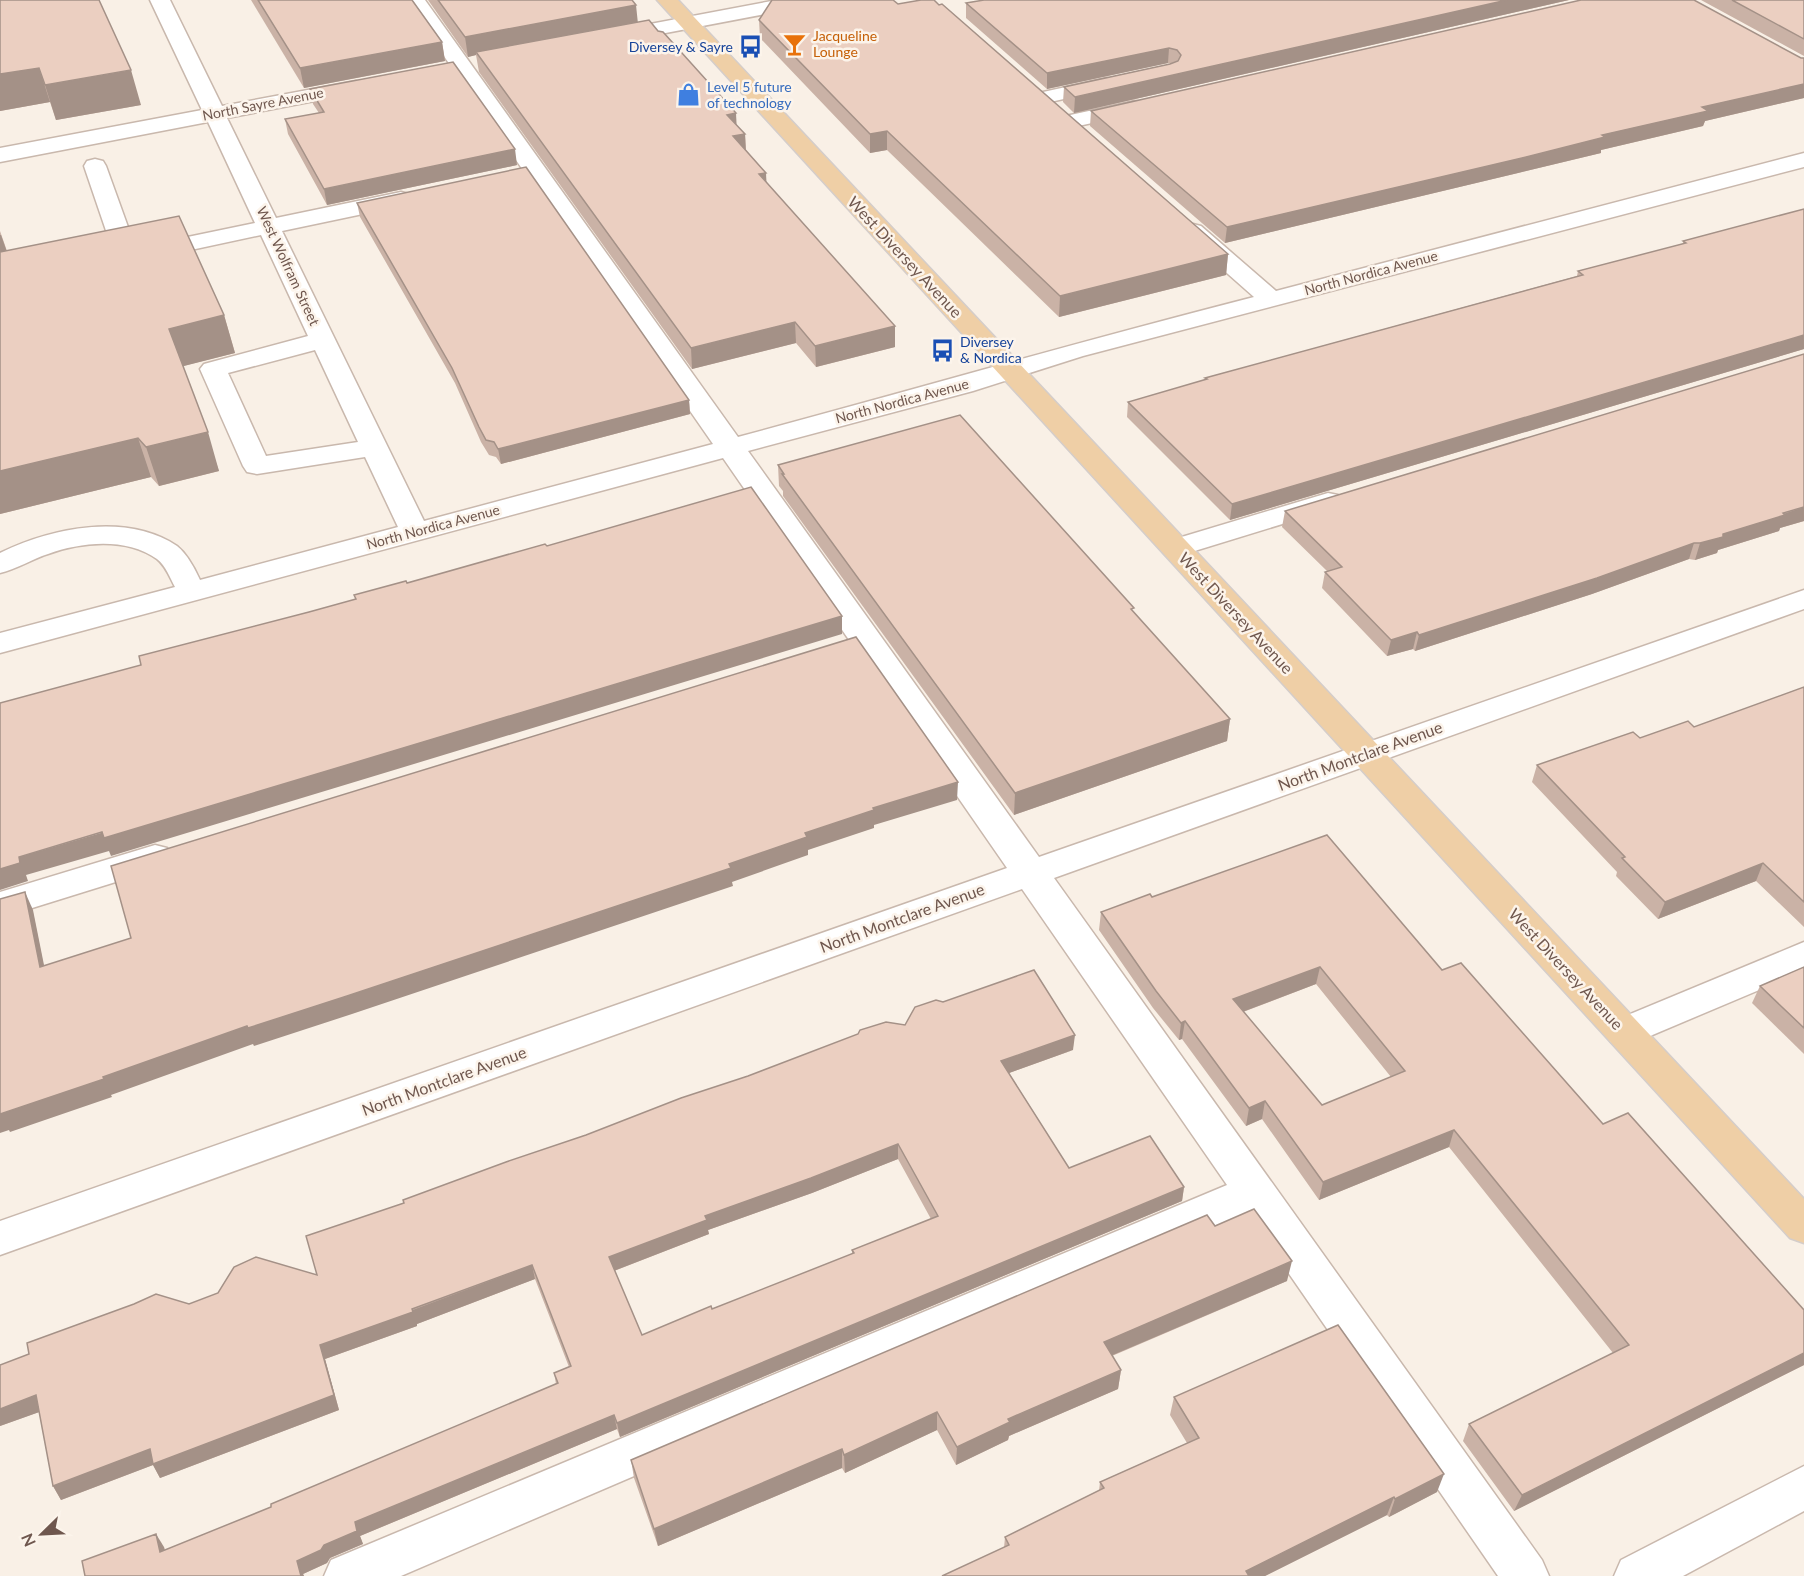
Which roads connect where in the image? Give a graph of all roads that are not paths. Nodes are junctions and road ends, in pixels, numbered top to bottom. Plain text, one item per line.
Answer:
1 (160, 0) edge
2 (415, 0) edge
3 (667, 0) edge
4 (808, 0) edge
5 (688, 23) junction
6 (598, 40) edge
7 (1122, 81) edge
8 (380, 82) edge
9 (1024, 83) edge
10 (1041, 98) junction
11 (1151, 104) edge
12 (216, 114) junction
13 (1069, 122) junction
14 (1087, 138) edge
15 (0, 155) edge
16 (1804, 160) edge
17 (95, 166) dead end
18 (420, 195) edge
19 (1174, 214) edge
20 (270, 226) junction
21 (127, 257) junction
22 (104, 262) edge
23 (1271, 299) junction
24 (323, 340) junction
25 (1011, 371) junction
26 (375, 447) junction
27 (730, 448) junction
28 (1346, 496) edge
29 (415, 532) junction
30 (1175, 548) junction
31 (0, 564) edge
32 (192, 592) junction
33 (1804, 599) edge
34 (865, 639) junction
35 (0, 643) edge
36 (831, 650) edge
37 (1366, 754) junction
38 (182, 849) edge
39 (1030, 873) junction
40 (0, 905) edge
41 (1804, 956) edge
42 (1624, 1032) junction
43 (1254, 1192) junction
44 (1804, 1226) edge
45 (0, 1238) edge
46 (1804, 1487) edge
47 (1651, 1573) edge
48 (347, 1576) edge
49 (1526, 1576) edge

1 - 12 street, West Wolfram Street
2 - 27 street
3 - 5 main road, West Diversey Avenue
4 - 5 street
5 - 6 street
5 - 25 main road, West Diversey Avenue
7 - 10 street
8 - 12 street, North Sayre Avenue
9 - 10 street
10 - 13 street
11 - 13 street
12 - 15 street, North Sayre Avenue
12 - 20 street, West Wolfram Street
13 - 14 street
16 - 23 street, North Nordica Avenue
17 - 21 street
18 - 20 street
19 - 23 street
20 - 21 street
20 - 24 street, West Wolfram Street
21 - 22 street
23 - 25 street, North Nordica Avenue
24 - 26 street, West Wolfram Street
24 - 26 street
25 - 27 street, North Nordica Avenue
25 - 30 main road, West Diversey Avenue
26 - 29 street, West Wolfram Street
27 - 29 street, North Nordica Avenue
27 - 34 street
28 - 30 street
29 - 32 street, North Nordica Avenue
30 - 37 main road, West Diversey Avenue
31 - 32 street
32 - 35 street, North Nordica Avenue
33 - 37 street, North Montclare Avenue
34 - 36 street
34 - 39 street
37 - 39 street, North Montclare Avenue
37 - 42 main road, West Diversey Avenue
38 - 40 street
39 - 43 street
39 - 45 street, North Montclare Avenue
41 - 42 street
42 - 44 main road, West Diversey Avenue
43 - 48 street
43 - 49 street
46 - 47 street

